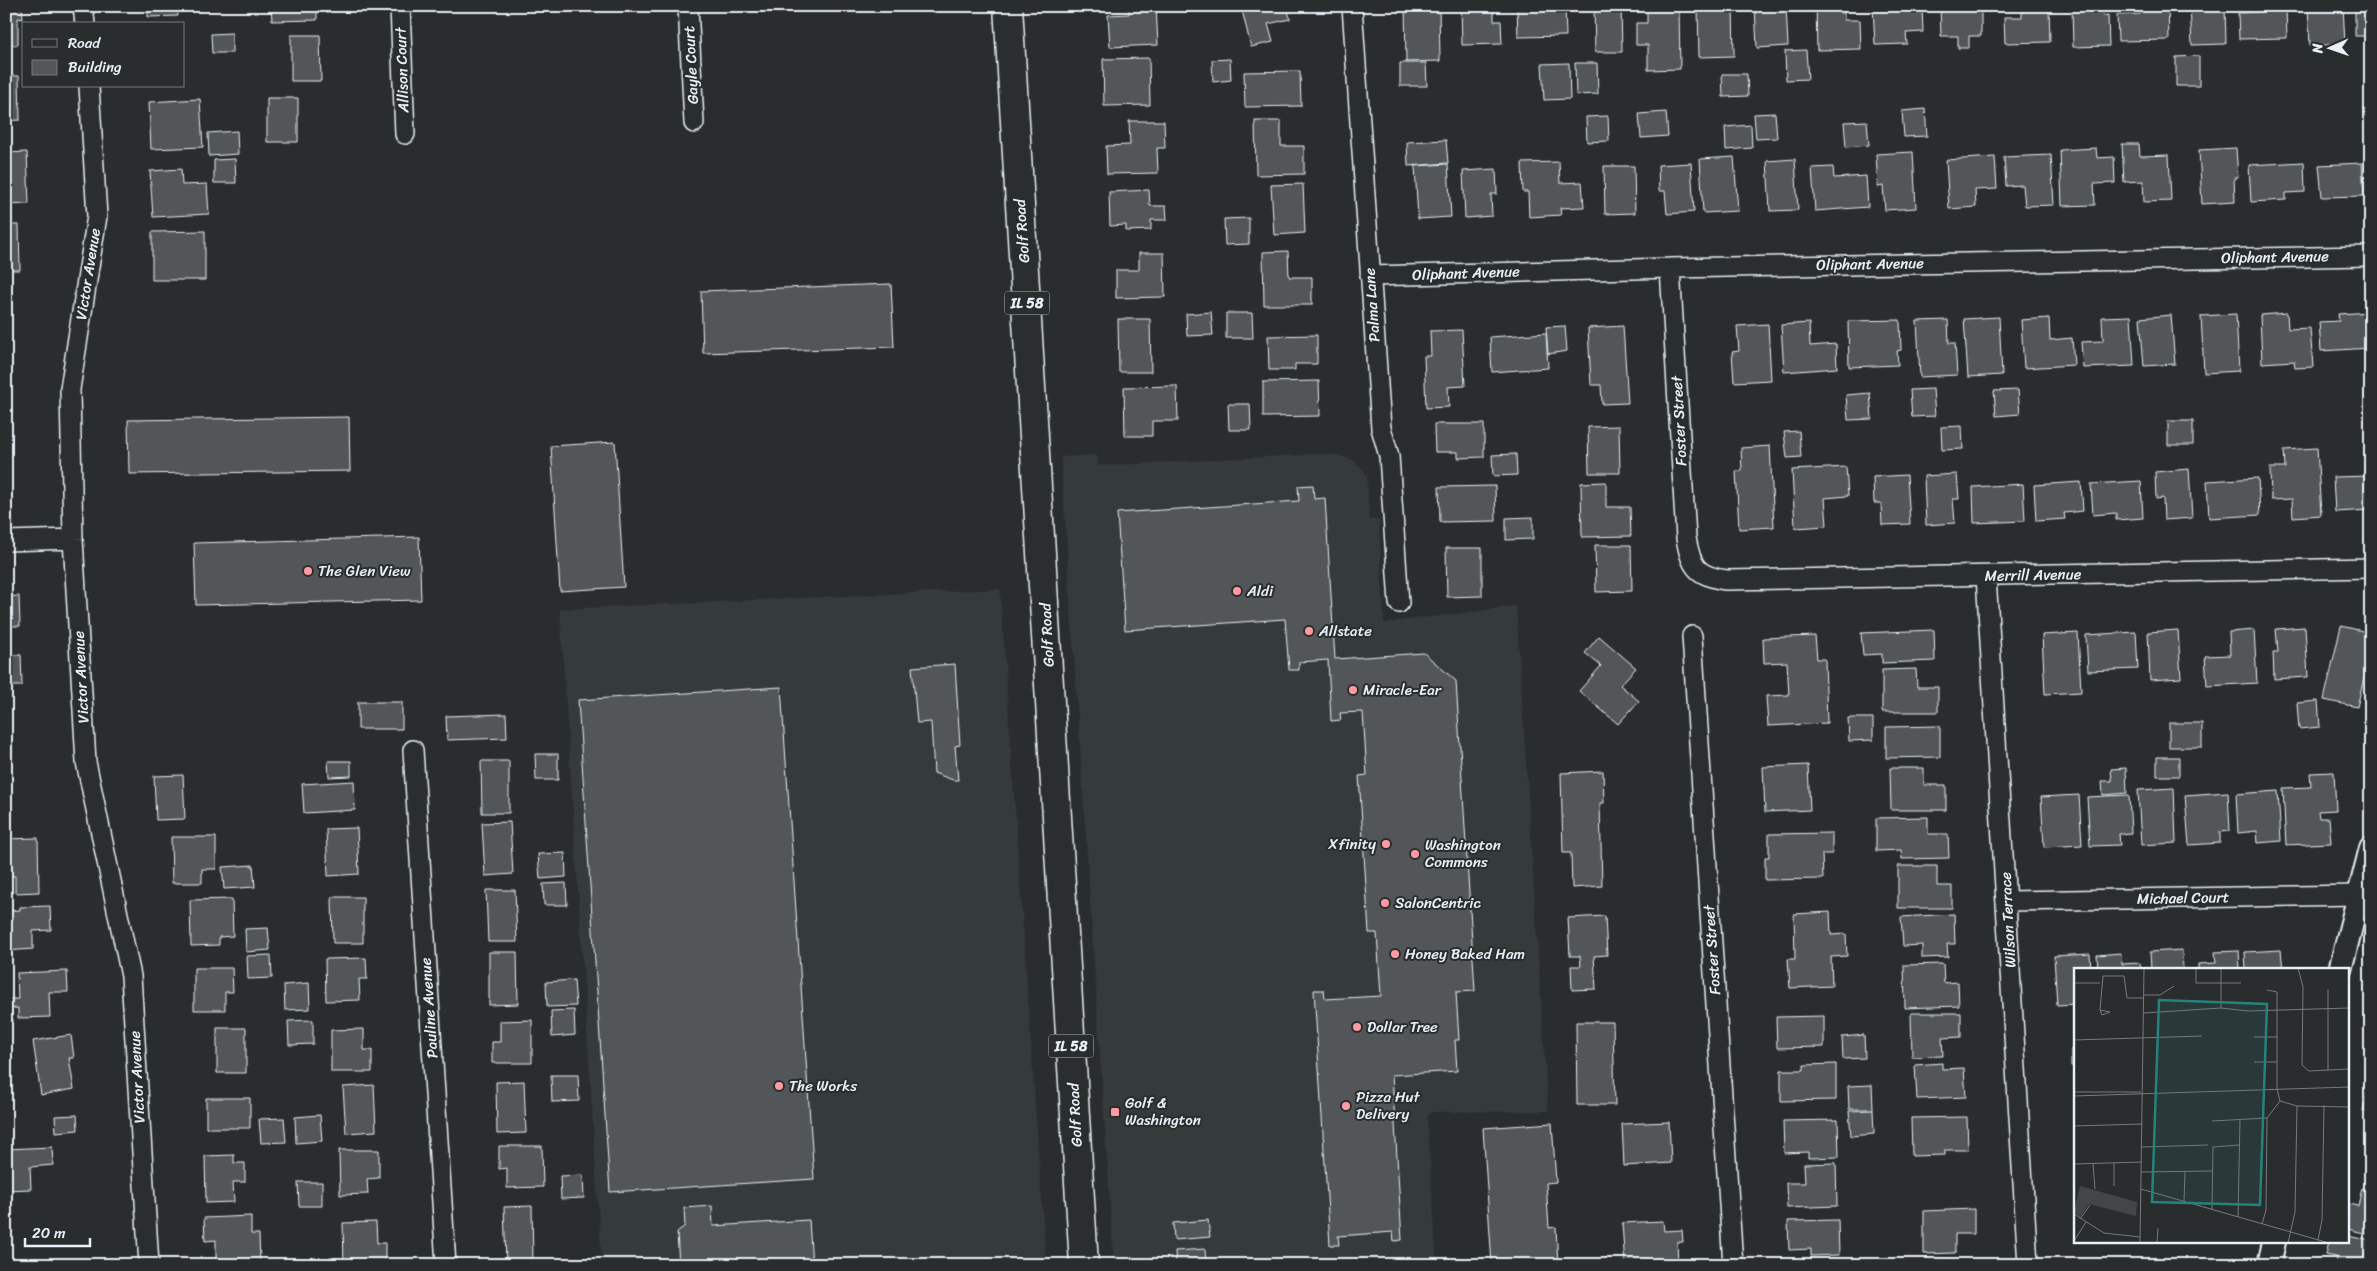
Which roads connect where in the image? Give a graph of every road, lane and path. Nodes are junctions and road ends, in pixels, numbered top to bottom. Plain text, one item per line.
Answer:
1 (84, 6) edge
2 (400, 6) edge
3 (688, 6) edge
4 (1008, 6) edge
5 (1352, 6) edge
6 (85, 22) edge
7 (88, 88) edge
8 (694, 124) dead end
9 (405, 134) dead end
10 (2371, 256) edge
11 (1670, 268) junction
12 (1370, 276) junction
13 (73, 539) junction
14 (6, 541) edge
15 (2371, 568) edge
16 (1698, 571) joint
17 (1986, 576) junction
18 (1399, 603) dead end
19 (1692, 636) dead end
20 (413, 750) dead end
21 (2371, 848) edge
22 (2359, 895) junction
23 (2007, 901) junction
24 (2341, 968) edge
25 (2274, 1244) edge
26 (149, 1265) edge
27 (446, 1265) edge
28 (1084, 1265) edge
29 (1733, 1265) edge
30 (2028, 1265) edge
31 (2269, 1265) edge

1 - 6 street
2 - 9 street, Allison Court
3 - 8 street, Gayle Court
4 - 28 main road, Golf Road / IL 58
5 - 12 street, Palma Lane
7 - 13 street, Victor Avenue
10 - 11 street, Oliphant Avenue
11 - 12 street, Oliphant Avenue
11 - 16 street, Foster Street
12 - 18 street, Palma Lane
13 - 14 street
13 - 26 street, Victor Avenue
15 - 17 street, Merrill Avenue
16 - 17 street, Merrill Avenue
17 - 23 street, Wilson Terrace
19 - 29 street, Foster Street
20 - 27 street, Pauline Avenue
21 - 22 street
22 - 23 street, Michael Court
22 - 24 street
23 - 30 street, Wilson Terrace
25 - 31 street

